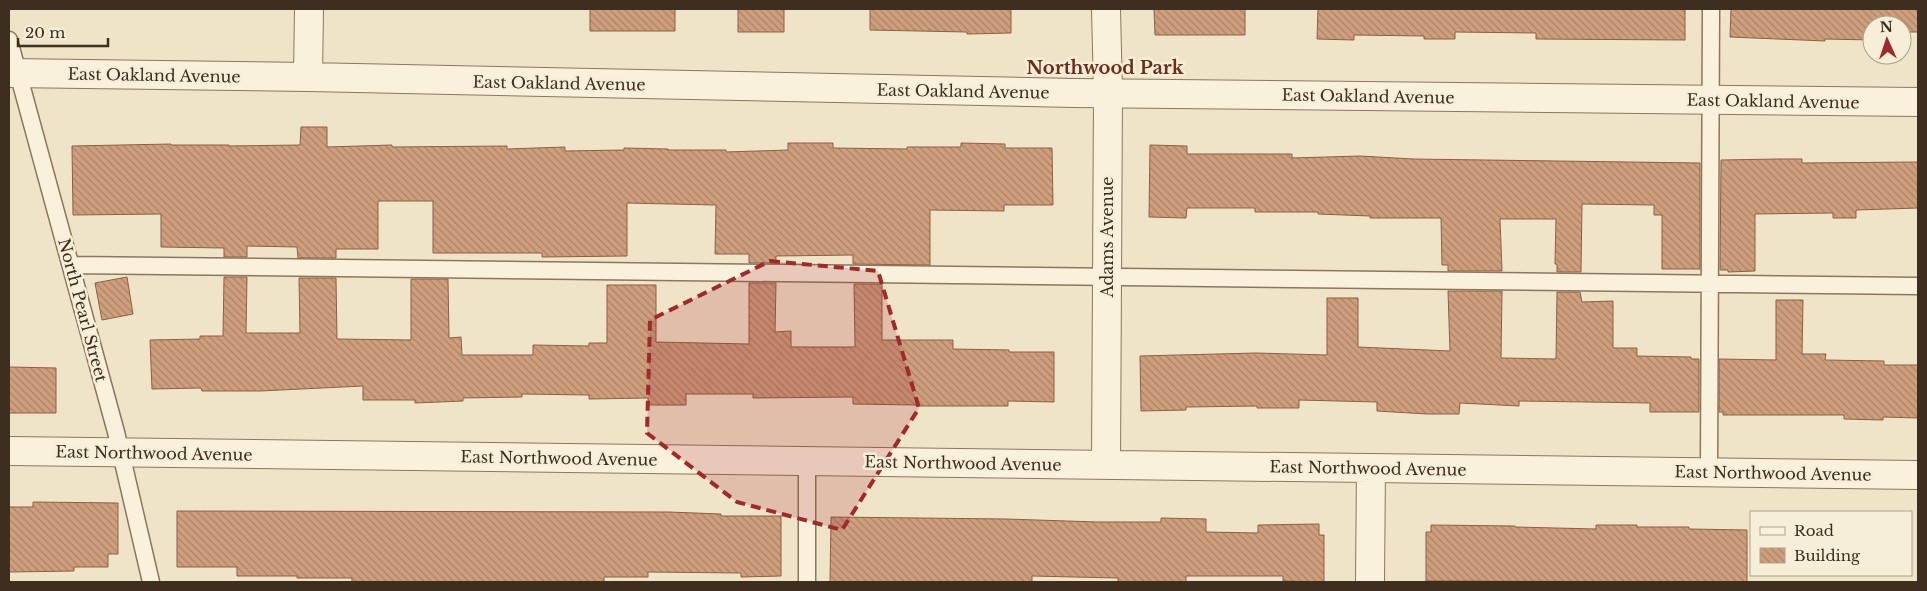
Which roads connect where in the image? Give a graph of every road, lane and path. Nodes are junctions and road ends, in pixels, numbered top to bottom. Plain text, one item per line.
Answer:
1 (310, 9) edge
2 (1106, 9) edge
3 (1711, 9) edge
4 (9, 40) edge
5 (13, 73) edge
6 (308, 77) junction
7 (1108, 93) junction
8 (1710, 100) junction
9 (1918, 102) edge
10 (71, 265) junction
11 (1107, 277) junction
12 (1710, 284) junction
13 (1918, 286) edge
14 (9, 451) edge
15 (121, 452) junction
16 (807, 461) junction
17 (1106, 465) junction
18 (1371, 468) junction
19 (1709, 472) junction
20 (1918, 475) edge
21 (151, 582) edge
22 (807, 582) edge
23 (1370, 582) edge

1 - 6 street
2 - 7 street, Adams Avenue
3 - 8 lane
4 - 5 lane, North Pearl Street
5 - 6 street, East Oakland Avenue
5 - 10 lane, North Pearl Street
6 - 7 street, East Oakland Avenue
7 - 8 street, East Oakland Avenue
7 - 11 street, Adams Avenue
8 - 9 street, East Oakland Avenue
8 - 12 lane
10 - 11 lane
10 - 15 lane, North Pearl Street
11 - 12 lane
11 - 17 street, Adams Avenue
12 - 13 lane
12 - 19 lane
14 - 15 street, East Northwood Avenue
15 - 16 street, East Northwood Avenue
15 - 21 lane, North Pearl Street
16 - 17 street, East Northwood Avenue
16 - 22 lane
17 - 18 street, East Northwood Avenue
18 - 19 street, East Northwood Avenue
18 - 23 street
19 - 20 street, East Northwood Avenue

